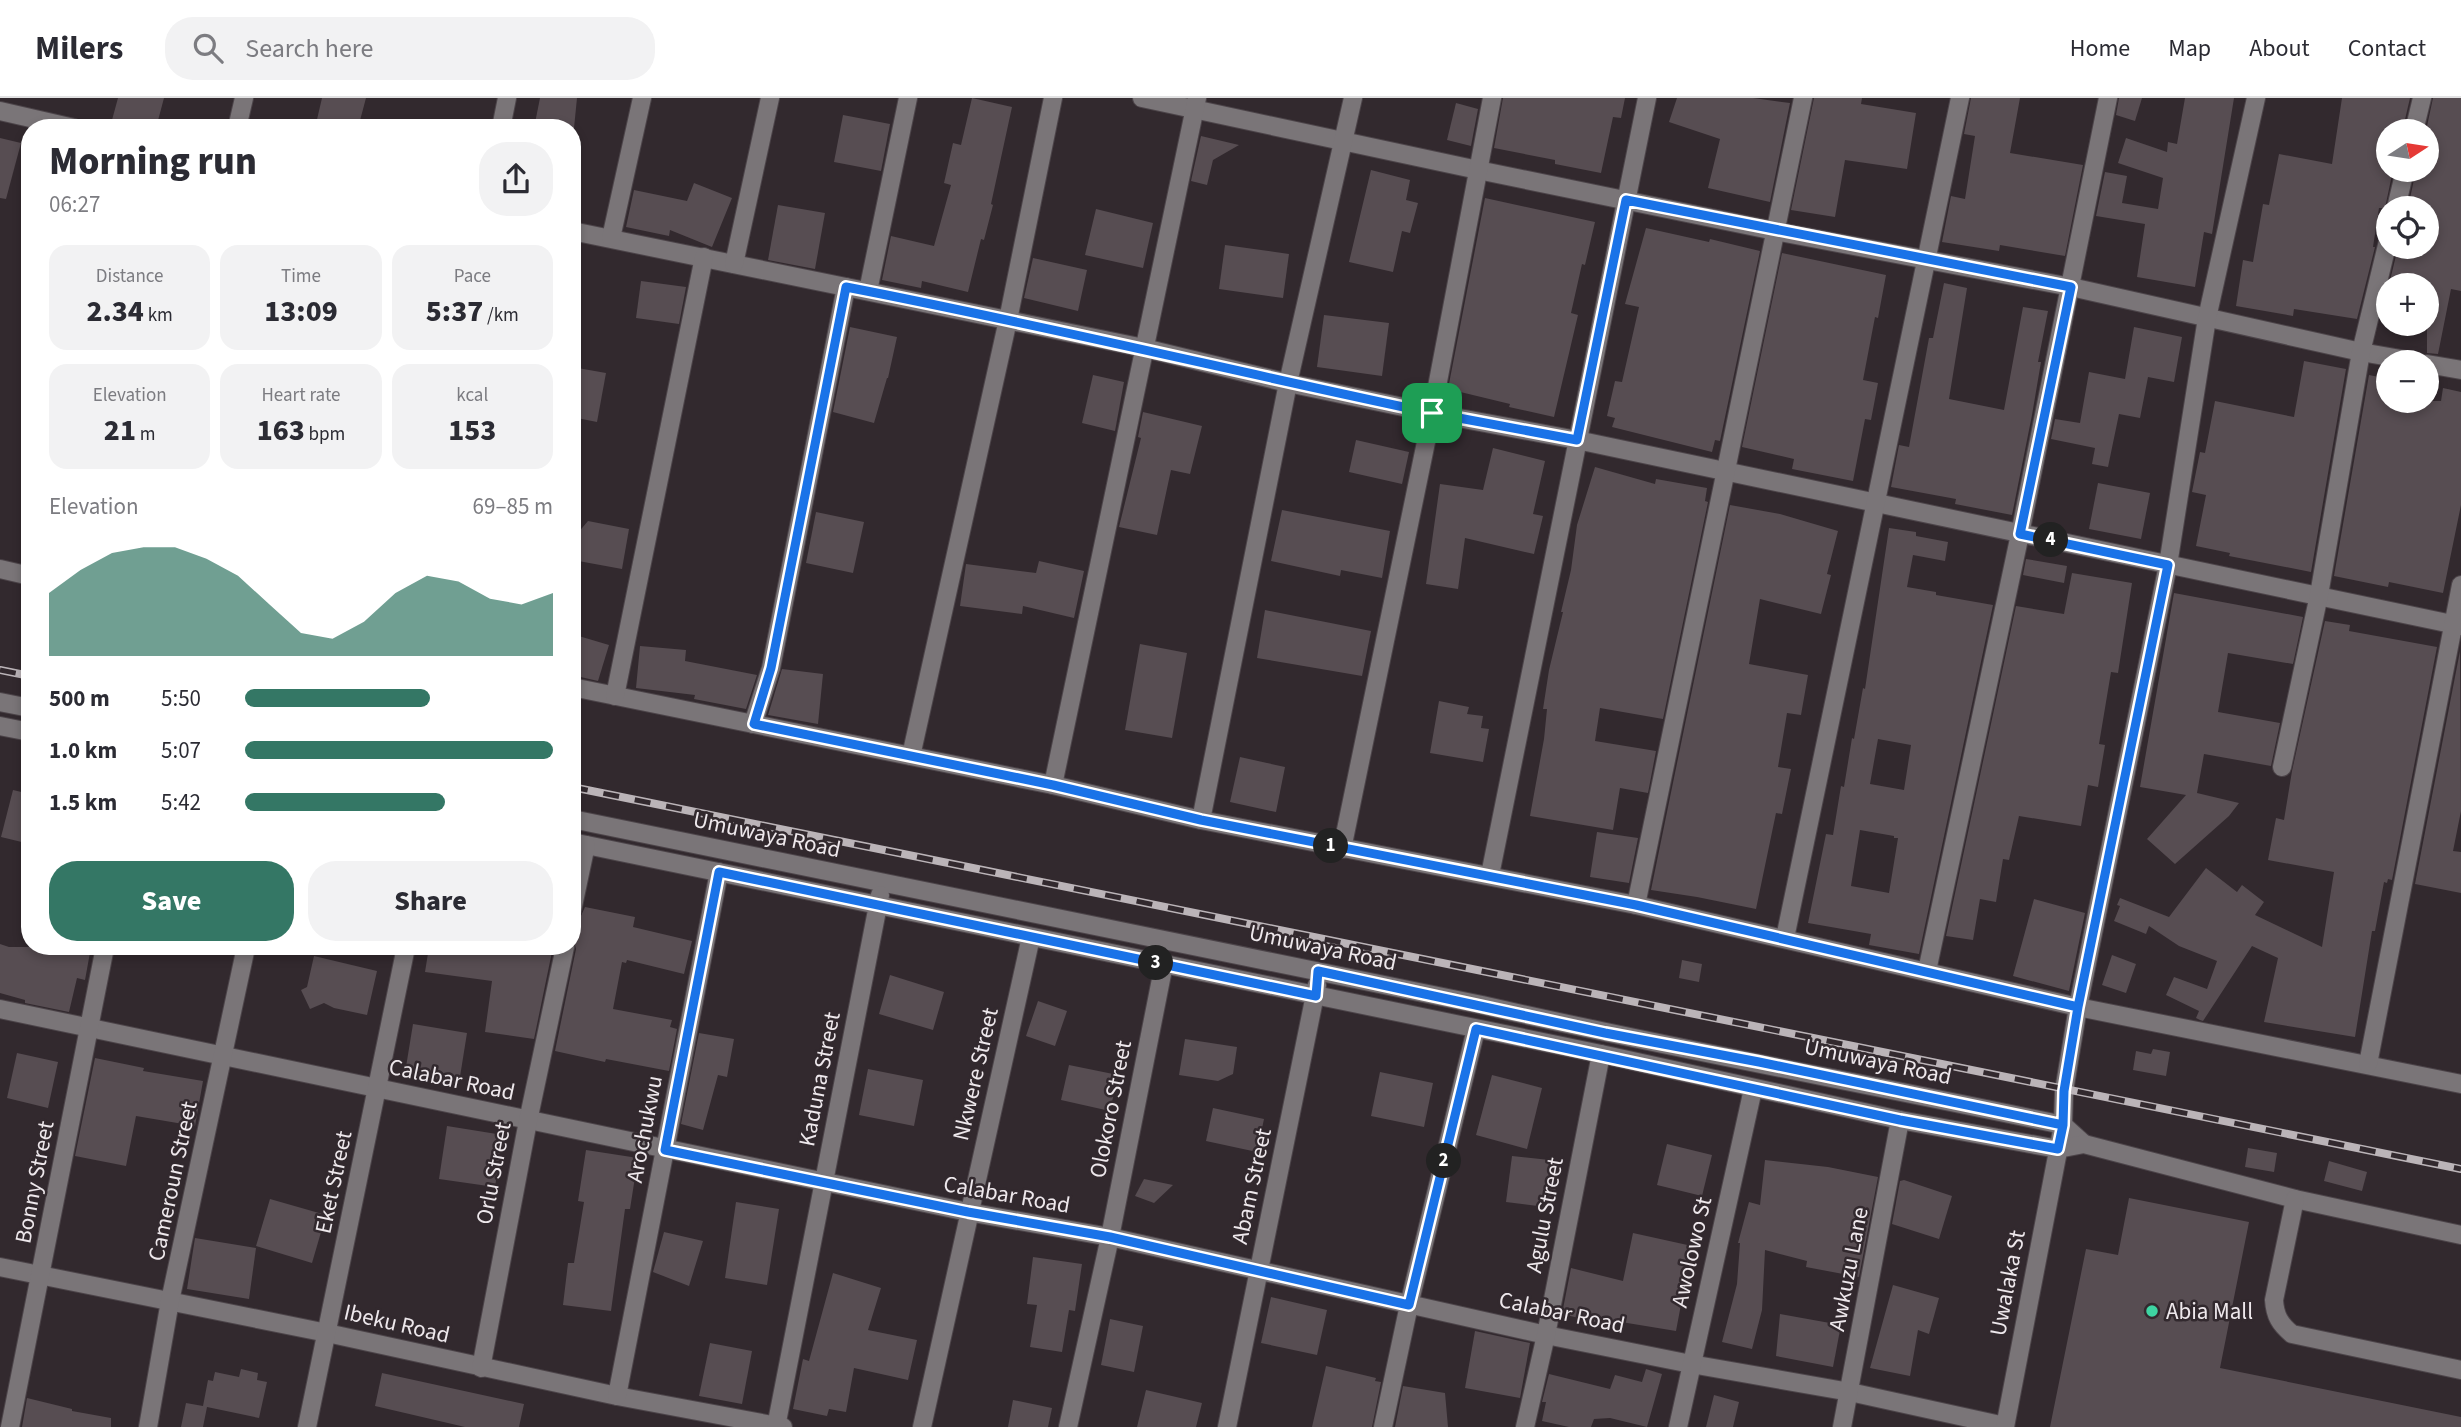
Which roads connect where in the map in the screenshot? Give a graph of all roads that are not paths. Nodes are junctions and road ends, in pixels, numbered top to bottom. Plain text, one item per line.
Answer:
1 (244, 98) edge
2 (507, 98) edge
3 (642, 98) edge
4 (770, 98) edge
5 (908, 98) edge
6 (1053, 98) edge
7 (1142, 98) edge
8 (1353, 98) edge
9 (1492, 98) edge
10 (1647, 98) edge
11 (1803, 98) edge
12 (1960, 98) edge
13 (2108, 98) edge
14 (2256, 98) edge
15 (2422, 98) edge
16 (1196, 103) edge
17 (0, 111) edge
18 (35, 119) edge
19 (239, 119) edge
20 (503, 119) edge
21 (2417, 119) edge
22 (1342, 142) junction
23 (1478, 170) junction
24 (1626, 200) junction
25 (1776, 231) junction
26 (581, 233) edge
27 (611, 238) junction
28 (704, 257) junction
29 (2384, 259) edge
30 (1926, 260) junction
31 (734, 264) junction
32 (846, 287) junction
33 (2071, 287) junction
34 (868, 291) junction
35 (2207, 317) junction
36 (1008, 320) junction
37 (1144, 348) junction
38 (2361, 352) junction
39 (2376, 355) edge
40 (2439, 366) edge
41 (2461, 370) edge
42 (1288, 383) junction
43 (1432, 413) junction
44 (1577, 440) junction
45 (1727, 472) junction
46 (1874, 502) junction
47 (2020, 534) junction
48 (2168, 565) junction
49 (0, 569) edge
50 (21, 570) edge
51 (2461, 585) edge
52 (2319, 595) junction
53 (2458, 625) edge
54 (581, 689) edge
55 (615, 695) junction
56 (0, 702) edge
57 (21, 706) edge
58 (754, 724) junction
59 (0, 726) edge
60 (21, 730) edge
61 (911, 756) junction
62 (2282, 767) dead end
63 (1053, 785) junction
64 (1201, 820) junction
65 (581, 821) edge
66 (581, 844) edge
67 (1342, 849) junction
68 (719, 872) junction
69 (1490, 875) junction
70 (883, 882) junction
71 (878, 905) junction
72 (1636, 905) junction
73 (1031, 936) junction
74 (1785, 938) junction
75 (104, 955) edge
76 (244, 955) edge
77 (404, 955) edge
78 (563, 955) edge
79 (1164, 964) junction
80 (1318, 971) junction
81 (1927, 971) junction
82 (1316, 996) junction
83 (2078, 1007) junction
84 (0, 1009) edge
85 (90, 1027) junction
86 (1476, 1029) junction
87 (1601, 1054) junction
88 (224, 1056) junction
89 (2368, 1064) junction
90 (2461, 1084) edge
91 (377, 1088) junction
92 (1753, 1089) junction
93 (1900, 1120) junction
94 (528, 1121) junction
95 (2063, 1125) junction
96 (2084, 1144) junction
97 (2058, 1149) junction
98 (665, 1150) junction
99 (824, 1182) junction
100 (2295, 1199) junction
101 (968, 1212) junction
102 (2461, 1235) edge
103 (1110, 1237) junction
104 (0, 1267) edge
105 (1258, 1271) junction
106 (40, 1275) junction
107 (170, 1301) junction
108 (1409, 1305) junction
109 (327, 1332) junction
110 (1546, 1335) junction
111 (1691, 1364) junction
112 (481, 1367) junction
113 (2461, 1370) edge
114 (1850, 1392) junction
115 (617, 1396) junction
116 (779, 1426) edge
117 (2005, 1426) edge
118 (10, 1427) edge
119 (148, 1427) edge
120 (307, 1427) edge
121 (922, 1427) edge
122 (1068, 1427) edge
123 (1227, 1427) edge
124 (1383, 1427) edge
125 (1525, 1427) edge
126 (1678, 1427) edge
127 (1842, 1427) edge

1 - 19 street
2 - 20 street
3 - 27 street
4 - 31 street
5 - 34 street
6 - 36 street
7 - 16 street
8 - 22 street
9 - 23 street
10 - 24 street
11 - 25 street
12 - 30 street
13 - 33 street
14 - 35 street, Uwalaka St
15 - 21 street
16 - 22 street
16 - 37 street
17 - 18 street
22 - 23 street
22 - 42 street
23 - 24 street
23 - 43 street
24 - 25 street
24 - 44 street
25 - 30 street
25 - 45 street
26 - 27 street
27 - 28 street
28 - 31 street
28 - 55 street
29 - 38 street
30 - 33 street
30 - 46 street
31 - 32 street
32 - 34 street
32 - 58 street
33 - 35 street
33 - 47 street
34 - 36 street
35 - 38 street
35 - 48 street, Uwalaka St
36 - 37 street
36 - 61 street
37 - 42 street
37 - 63 street
38 - 39 street
38 - 52 street
40 - 41 street
42 - 43 street
42 - 64 street
43 - 44 street
43 - 67 street
44 - 45 street
44 - 69 street
45 - 46 street
45 - 72 street
46 - 47 street
46 - 74 street
47 - 48 street
47 - 81 street
48 - 52 street
48 - 83 street, Uwalaka St
49 - 50 street
51 - 53 street
52 - 53 street
52 - 62 street
53 - 89 street
54 - 55 street
55 - 58 street
56 - 57 street
58 - 61 street
59 - 60 street
61 - 63 street
63 - 64 street
64 - 67 street
65 - 70 street, Umuwaya Road
66 - 68 street, Umuwaya Road
67 - 69 street
68 - 71 street, Umuwaya Road
68 - 98 street, Arochukwu
69 - 72 street
70 - 71 street, Kaduna Street
70 - 80 street, Umuwaya Road
71 - 73 street, Umuwaya Road
71 - 99 street, Kaduna Street
72 - 74 street
73 - 79 street, Umuwaya Road
73 - 101 street, Nkwere Street
74 - 81 street
75 - 85 street, Bonny Street
76 - 88 street, Cameroun Street
77 - 91 street, Eket Street
78 - 94 street, Orlu Street
79 - 82 street, Umuwaya Road
79 - 103 street, Olokoro Street
80 - 82 street, Abam Street
80 - 95 street, Umuwaya Road
81 - 83 street
82 - 86 street, Umuwaya Road
82 - 105 street, Abam Street
83 - 89 street
83 - 95 street, Uwalaka St
84 - 85 street, Calabar Road
85 - 88 street, Calabar Road
85 - 106 street, Bonny Street
86 - 87 street, Umuwaya Road
86 - 108 street
87 - 92 street, Umuwaya Road
87 - 110 street, Agulu Street
88 - 91 street, Calabar Road
88 - 107 street, Cameroun Street
89 - 90 street
91 - 94 street, Calabar Road
91 - 109 street, Eket Street
92 - 93 street, Umuwaya Road
92 - 111 street, Awolowo St
93 - 97 street, Umuwaya Road
93 - 114 street, Awkuzu Lane
94 - 98 street, Calabar Road
94 - 112 street, Orlu Street
95 - 96 street
95 - 97 street, Uwalaka St
96 - 97 street
96 - 100 street
97 - 117 street, Uwalaka St
98 - 99 street, Calabar Road
98 - 115 street, Arochukwu
99 - 101 street, Calabar Road
99 - 116 street, Kaduna Street
100 - 102 street
100 - 113 street
101 - 103 street, Calabar Road
101 - 121 street, Nkwere Street
103 - 105 street, Calabar Road
103 - 122 street, Olokoro Street
104 - 106 street, Ibeku Road
105 - 108 street, Calabar Road
105 - 123 street, Abam Street
106 - 107 street, Ibeku Road
106 - 118 street, Bonny Street
107 - 109 street, Ibeku Road
107 - 119 street, Cameroun Street
108 - 110 street, Calabar Road
108 - 124 street
109 - 112 street, Ibeku Road
109 - 120 street, Eket Street
110 - 111 street, Calabar Road
110 - 125 street, Agulu Street
111 - 114 street, Calabar Road
111 - 126 street, Awolowo St
112 - 115 street, Ibeku Road
114 - 117 street, Calabar Road
114 - 127 street, Awkuzu Lane
115 - 116 street, Ibeku Road

